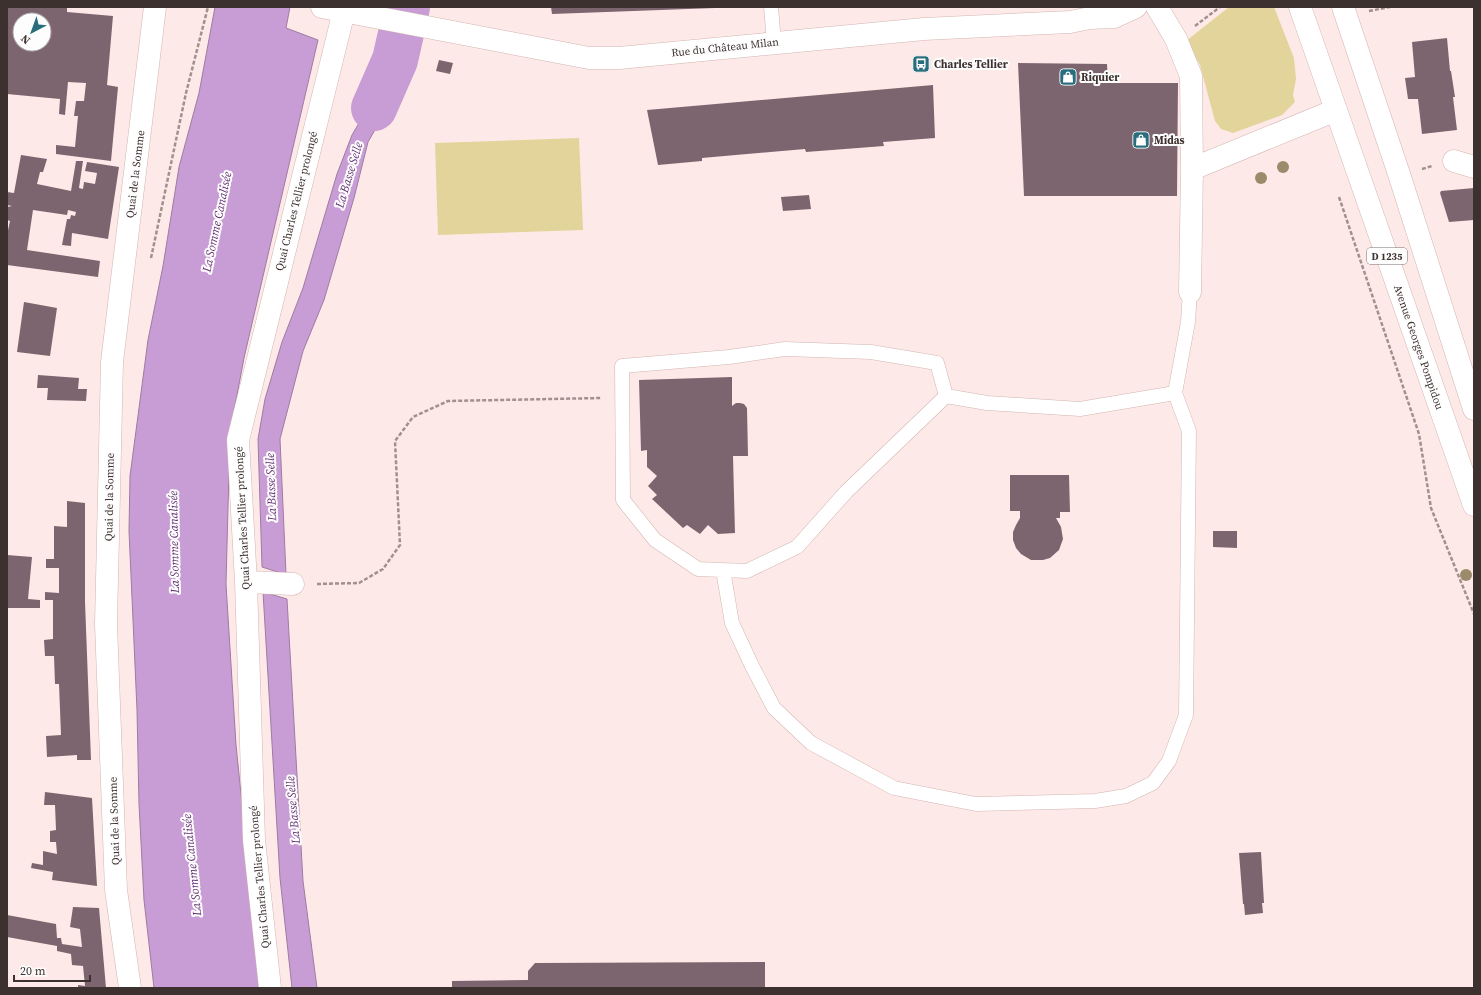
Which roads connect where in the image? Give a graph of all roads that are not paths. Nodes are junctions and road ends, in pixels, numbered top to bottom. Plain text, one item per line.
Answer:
1 (155, 7) edge
2 (322, 7) edge
3 (771, 7) edge
4 (1089, 7) edge
5 (1136, 7) edge
6 (1157, 7) edge
7 (1300, 7) edge
8 (1343, 7) edge
9 (345, 9) edge
10 (1070, 22) junction
11 (774, 42) junction
12 (1336, 110) junction
13 (1192, 169) junction
14 (1190, 292) joint
15 (1175, 393) junction
16 (946, 396) junction
17 (1474, 409) edge
18 (1474, 505) edge
19 (723, 570) junction
20 (246, 582) junction
21 (293, 584) road end
22 (130, 988) edge
23 (270, 988) edge

1 - 22 street, Quai de la Somme
2 - 9 street, Rue du Château Milan
3 - 11 lane
4 - 10 street
5 - 10 street, Rue du Château Milan
6 - 13 street
7 - 12 street, Avenue Georges Pompidou / D 1235
8 - 17 street, D 1235
9 - 11 street, Rue du Château Milan
9 - 20 street, Quai Charles Tellier prolongé
10 - 11 street, Rue du Château Milan
12 - 13 street
12 - 18 street, Avenue Georges Pompidou / D 1235
13 - 14 street
14 - 15 lane
15 - 16 lane
15 - 19 lane
16 - 19 lane
16 - 19 lane
20 - 21 street
20 - 23 street, Quai Charles Tellier prolongé

